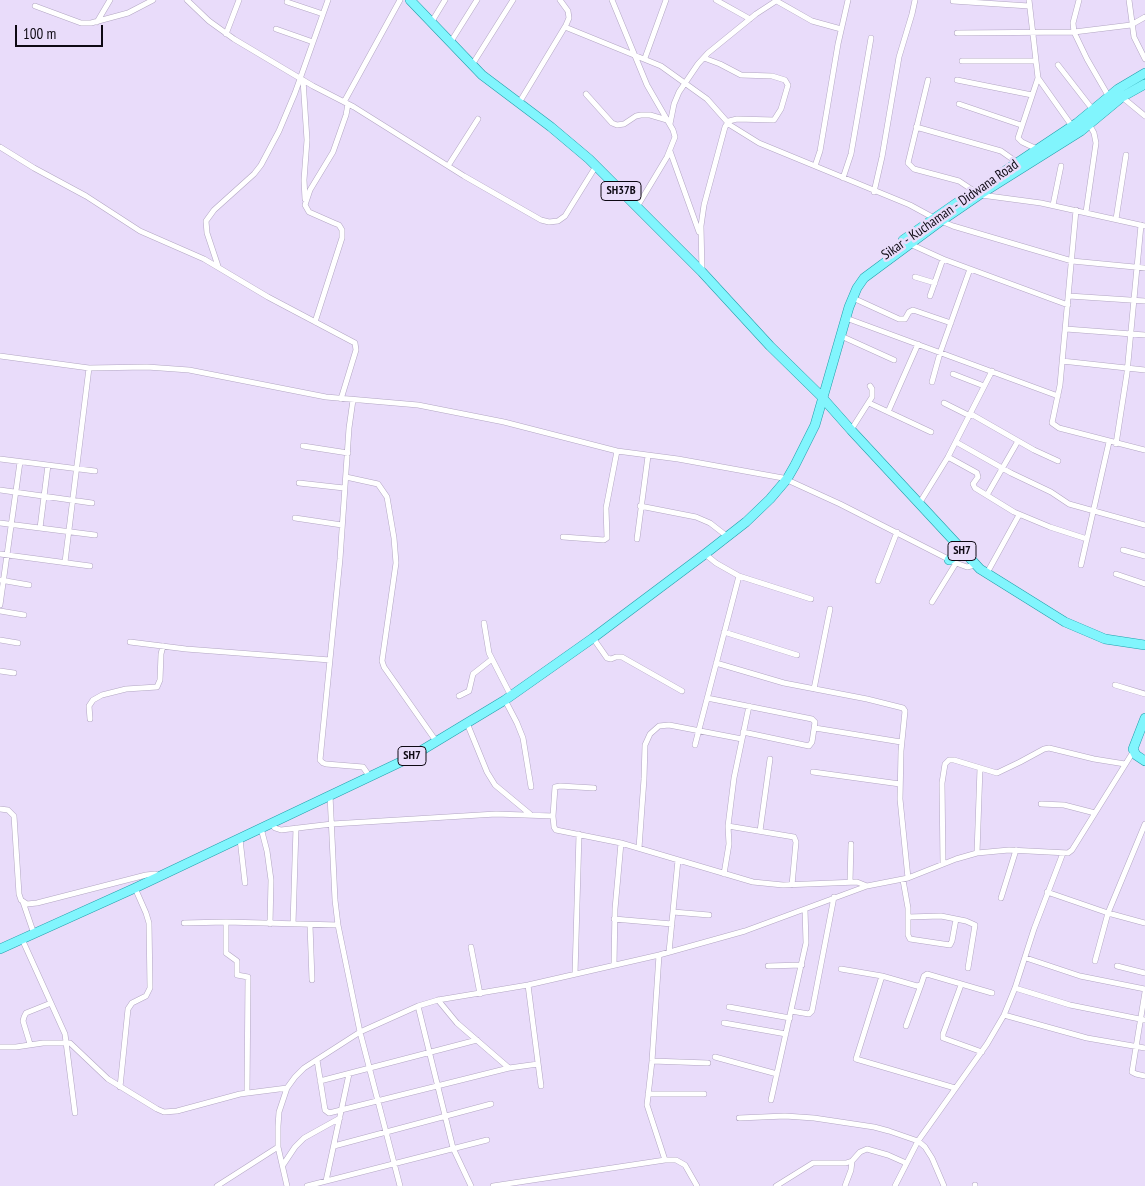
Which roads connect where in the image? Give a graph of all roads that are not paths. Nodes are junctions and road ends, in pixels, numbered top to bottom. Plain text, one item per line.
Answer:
1 (110, 0) edge
2 (153, 0) edge
3 (187, 0) edge
4 (239, 0) edge
5 (328, 0) edge
6 (400, 0) edge
7 (410, 0) edge
8 (445, 0) edge
9 (477, 0) edge
10 (513, 0) edge
11 (560, 0) edge
12 (612, 0) edge
13 (666, 0) edge
14 (716, 0) edge
15 (775, 0) edge
16 (848, 0) edge
17 (915, 0) edge
18 (1079, 0) edge
19 (1128, 0) edge
20 (953, 1) edge
21 (287, 2) dead end
22 (1029, 3) edge
23 (36, 6) dead end
24 (323, 14) junction
25 (1145, 17) edge
26 (750, 18) junction
27 (96, 22) junction
28 (431, 24) junction
29 (1131, 25) junction
30 (565, 27) junction
31 (276, 29) dead end
32 (841, 29) junction
33 (1032, 31) junction
34 (1074, 32) junction
35 (957, 33) dead end
36 (226, 34) junction
37 (871, 38) dead end
38 (313, 42) junction
39 (450, 43) junction
40 (636, 56) junction
41 (645, 58) junction
42 (704, 58) junction
43 (1145, 58) edge
44 (962, 61) dead end
45 (1035, 61) junction
46 (1058, 64) dead end
47 (471, 65) junction
48 (1145, 73) edge
49 (1038, 78) junction
50 (302, 79) junction
51 (928, 80) dead end
52 (958, 80) dead end
53 (685, 83) junction
54 (1145, 84) edge
55 (586, 94) dead end
56 (1032, 95) junction
57 (1108, 97) junction
58 (1122, 98) junction
59 (346, 103) junction
60 (519, 103) junction
61 (959, 104) dead end
62 (1092, 110) junction
63 (1145, 116) edge
64 (478, 119) dead end
65 (728, 121) junction
66 (668, 122) junction
67 (1089, 124) junction
68 (1021, 126) junction
69 (1072, 126) junction
70 (916, 128) junction
71 (0, 147) edge
72 (1038, 150) junction
73 (670, 151) junction
74 (1126, 155) dead end
75 (1018, 162) junction
76 (448, 166) junction
77 (596, 166) junction
78 (815, 166) junction
79 (1061, 166) dead end
80 (843, 178) junction
81 (874, 192) junction
82 (977, 193) junction
83 (305, 200) junction
84 (1053, 205) junction
85 (637, 207) junction
86 (1076, 210) junction
87 (1086, 212) junction
88 (938, 219) junction
89 (1116, 219) junction
90 (1143, 226) edge
91 (700, 235) junction
92 (910, 243) junction
93 (944, 259) junction
94 (1072, 261) junction
95 (218, 267) junction
96 (1137, 268) junction
97 (1145, 268) edge
98 (970, 269) junction
99 (702, 272) junction
100 (915, 277) dead end
101 (935, 283) junction
102 (930, 296) dead end
103 (1069, 296) junction
104 (853, 298) junction
105 (1134, 300) junction
106 (1145, 301) edge
107 (1068, 305) junction
108 (846, 318) junction
109 (315, 322) junction
110 (951, 323) junction
111 (1066, 329) junction
112 (1131, 334) junction
113 (1145, 335) edge
114 (841, 336) junction
115 (918, 344) junction
116 (940, 353) junction
117 (0, 356) edge
118 (894, 360) dead end
119 (1062, 361) junction
120 (89, 368) junction
121 (1128, 368) junction
122 (992, 370) junction
123 (1145, 370) edge
124 (953, 374) dead end
125 (932, 382) dead end
126 (870, 386) dead end
127 (984, 386) junction
128 (1058, 396) junction
129 (822, 397) junction
130 (341, 399) junction
131 (353, 400) junction
132 (869, 403) junction
133 (944, 403) dead end
134 (888, 412) junction
135 (970, 415) junction
136 (851, 430) junction
137 (931, 432) dead end
138 (1018, 441) junction
139 (956, 442) junction
140 (1109, 442) junction
141 (1116, 444) junction
142 (303, 446) dead end
143 (1145, 450) edge
144 (617, 451) junction
145 (348, 453) junction
146 (648, 456) junction
147 (948, 457) junction
148 (0, 459) edge
149 (1058, 461) dead end
150 (20, 462) junction
151 (48, 465) junction
152 (76, 468) junction
153 (1002, 468) junction
154 (96, 470) dead end
155 (346, 476) junction
156 (785, 479) junction
157 (299, 483) dead end
158 (344, 488) junction
159 (0, 490) edge
160 (16, 492) junction
161 (987, 495) junction
162 (45, 496) junction
163 (72, 500) junction
164 (92, 503) dead end
165 (919, 504) junction
166 (640, 506) junction
167 (1094, 511) junction
168 (1019, 515) junction
169 (295, 518) dead end
170 (0, 523) edge
171 (12, 524) junction
172 (342, 525) junction
173 (1145, 525) edge
174 (40, 528) junction
175 (69, 532) junction
176 (897, 532) junction
177 (95, 535) dead end
178 (563, 537) dead end
179 (728, 537) junction
180 (637, 539) dead end
181 (1087, 539) junction
182 (960, 548) junction
183 (1123, 550) dead end
184 (0, 554) edge
185 (705, 554) junction
186 (8, 555) junction
187 (1145, 556) edge
188 (64, 562) junction
189 (953, 562) junction
190 (975, 565) junction
191 (1081, 565) dead end
192 (90, 566) dead end
193 (986, 574) junction
194 (1116, 574) dead end
195 (739, 576) junction
196 (2, 580) edge
197 (878, 581) dead end
198 (28, 584) dead end
199 (1145, 584) edge
200 (811, 599) dead end
201 (932, 602) dead end
202 (0, 605) edge
203 (830, 609) dead end
204 (0, 611) edge
205 (24, 615) dead end
206 (484, 623) dead end
207 (724, 632) junction
208 (593, 638) junction
209 (0, 640) edge
210 (130, 642) dead end
211 (18, 644) dead end
212 (1145, 645) edge
213 (163, 646) junction
214 (797, 655) dead end
215 (492, 659) junction
216 (330, 660) junction
217 (716, 663) junction
218 (0, 671) edge
219 (14, 673) dead end
220 (1115, 685) dead end
221 (814, 689) junction
222 (682, 691) dead end
223 (1145, 694) edge
224 (459, 696) dead end
225 (508, 698) junction
226 (707, 698) junction
227 (749, 706) junction
228 (1145, 718) edge
229 (90, 720) dead end
230 (467, 723) junction
231 (815, 728) junction
232 (698, 731) junction
233 (743, 732) junction
234 (742, 739) junction
235 (436, 741) junction
236 (901, 742) junction
237 (695, 745) dead end
238 (1133, 752) junction
239 (770, 759) dead end
240 (1145, 760) edge
241 (1125, 764) junction
242 (980, 768) junction
243 (814, 772) dead end
244 (370, 777) junction
245 (900, 784) junction
246 (531, 787) dead end
247 (594, 788) dead end
248 (330, 795) junction
249 (1041, 804) dead end
250 (0, 809) edge
251 (1095, 813) junction
252 (530, 814) junction
253 (553, 816) junction
254 (270, 823) junction
255 (332, 824) junction
256 (1145, 824) edge
257 (728, 826) junction
258 (261, 828) junction
259 (296, 828) junction
260 (760, 830) junction
261 (579, 834) junction
262 (240, 839) junction
263 (621, 843) junction
264 (851, 844) dead end
265 (639, 848) junction
266 (1016, 850) junction
267 (977, 853) junction
268 (1062, 854) junction
269 (678, 860) junction
270 (943, 864) junction
271 (724, 874) junction
272 (160, 876) junction
273 (905, 879) junction
274 (850, 882) junction
275 (245, 883) dead end
276 (792, 885) junction
277 (867, 886) junction
278 (135, 888) junction
279 (1047, 892) junction
280 (834, 898) junction
281 (1001, 898) dead end
282 (23, 902) junction
283 (805, 908) junction
284 (673, 912) junction
285 (1108, 913) junction
286 (709, 915) dead end
287 (908, 917) junction
288 (614, 919) junction
289 (956, 919) junction
290 (226, 922) junction
291 (184, 923) dead end
292 (1145, 923) edge
293 (270, 924) junction
294 (293, 924) junction
295 (672, 924) junction
296 (310, 925) junction
297 (338, 925) junction
298 (34, 934) junction
299 (22, 939) junction
300 (471, 947) dead end
301 (0, 949) edge
302 (669, 952) junction
303 (659, 955) junction
304 (1026, 958) junction
305 (1095, 962) dead end
306 (614, 965) junction
307 (802, 965) junction
308 (768, 966) dead end
309 (1117, 966) dead end
310 (968, 968) dead end
311 (841, 969) dead end
312 (1145, 973) edge
313 (575, 974) junction
314 (882, 976) junction
315 (312, 980) dead end
316 (528, 985) junction
317 (921, 985) junction
318 (961, 986) junction
319 (1015, 988) junction
320 (1145, 990) edge
321 (992, 993) dead end
322 (480, 994) junction
323 (438, 1000) junction
324 (51, 1003) junction
325 (418, 1006) junction
326 (729, 1007) dead end
327 (791, 1011) junction
328 (1004, 1015) junction
329 (790, 1018) junction
330 (1143, 1019) edge
331 (724, 1022) dead end
332 (906, 1026) dead end
333 (360, 1032) junction
334 (786, 1034) junction
335 (477, 1040) junction
336 (66, 1043) junction
337 (30, 1044) junction
338 (0, 1047) edge
339 (1136, 1047) junction
340 (1145, 1048) edge
341 (430, 1052) junction
342 (982, 1052) junction
343 (715, 1057) dead end
344 (317, 1060) junction
345 (652, 1061) junction
346 (708, 1063) dead end
347 (538, 1064) junction
348 (370, 1068) junction
349 (509, 1068) junction
350 (349, 1074) junction
351 (777, 1074) junction
352 (1145, 1076) edge
353 (320, 1081) junction
354 (439, 1086) junction
355 (541, 1086) dead end
356 (120, 1087) junction
357 (287, 1088) junction
358 (955, 1088) junction
359 (247, 1093) junction
360 (648, 1094) junction
361 (704, 1094) dead end
362 (771, 1100) dead end
363 (378, 1101) junction
364 (491, 1104) dead end
365 (341, 1110) junction
366 (75, 1112) dead end
367 (447, 1117) junction
368 (340, 1118) junction
369 (739, 1118) dead end
370 (386, 1132) junction
371 (487, 1140) dead end
372 (918, 1141) junction
373 (334, 1146) junction
374 (278, 1147) junction
375 (453, 1148) junction
376 (665, 1160) junction
377 (852, 1161) junction
378 (906, 1163) junction
379 (394, 1164) junction
380 (283, 1165) junction
381 (326, 1181) junction
382 (217, 1186) edge
383 (287, 1186) edge
384 (307, 1186) edge
385 (400, 1186) edge
386 (471, 1186) edge
387 (493, 1186) edge
388 (697, 1186) edge
389 (776, 1186) edge
390 (845, 1186) edge
391 (895, 1186) edge
392 (944, 1186) edge

1 - 27 street
2 - 27 street
3 - 36 street
4 - 36 street
5 - 24 street
6 - 59 street
7 - 28 main road, SH37B
8 - 28 street
9 - 39 street
10 - 47 street
11 - 30 street
12 - 40 street
13 - 41 street
14 - 26 street
15 - 26 street
15 - 32 street
16 - 32 street
17 - 81 street
18 - 34 street
19 - 29 street
20 - 22 street
21 - 24 street
22 - 33 street
23 - 27 street
24 - 38 street
25 - 29 street
26 - 42 street
28 - 39 main road, SH37B
29 - 34 street
29 - 43 street
30 - 40 street
30 - 60 street
31 - 38 street
32 - 78 street
33 - 34 street
33 - 35 street
33 - 45 street
34 - 57 street
36 - 50 street
37 - 80 street
38 - 50 street
39 - 47 main road, SH37B
40 - 41 street
40 - 66 street
41 - 53 street
42 - 53 street
42 - 65 street
44 - 45 street
45 - 49 street
46 - 62 street
47 - 60 main road, SH37B
48 - 57 main road, Sikar - Kuchaman - Didwana Road
49 - 56 street
49 - 69 street
50 - 59 street
50 - 83 street
50 - 95 street
51 - 70 street
52 - 56 street
53 - 65 street
53 - 66 street
54 - 58 main road, Sikar - Kuchaman - Didwana Road
55 - 66 street
56 - 68 street
57 - 62 main road, Sikar - Kuchaman - Didwana Road
58 - 63 street
58 - 67 main road, Sikar - Kuchaman - Didwana Road
59 - 76 street
59 - 83 street
60 - 77 main road, SH37B
61 - 68 street
62 - 69 main road, Sikar - Kuchaman - Didwana Road
64 - 76 street
65 - 78 street
65 - 91 street
66 - 73 street
67 - 82 main road, Sikar - Kuchaman - Didwana Road
67 - 87 street
68 - 72 street
69 - 72 main road, Sikar - Kuchaman - Didwana Road
70 - 75 street
70 - 82 street
71 - 95 street
72 - 75 main road, Sikar - Kuchaman - Didwana Road
73 - 85 street
73 - 91 street
74 - 89 street
75 - 82 main road, Sikar - Kuchaman - Didwana Road
76 - 77 street
77 - 85 main road, SH37B
78 - 80 street
79 - 84 street
80 - 81 street
81 - 88 street
82 - 84 street
82 - 88 main road, Sikar - Kuchaman - Didwana Road
83 - 109 street
84 - 86 street
85 - 99 main road, SH37B
86 - 87 street
86 - 94 street
87 - 89 street
88 - 92 main road, Sikar - Kuchaman - Didwana Road
88 - 94 street
88 - 129 main road, Sikar - Kuchaman - Didwana Road
89 - 90 street
90 - 96 street
91 - 99 street
92 - 93 street
92 - 104 main road, Sikar - Kuchaman - Didwana Road
93 - 98 street
93 - 101 street
94 - 96 street
94 - 103 street
95 - 109 street
96 - 97 street
96 - 105 street
98 - 107 street
98 - 110 street
99 - 129 main road, SH37B
100 - 101 street
101 - 102 street
103 - 105 street
103 - 107 street
104 - 108 main road, Sikar - Kuchaman - Didwana Road
104 - 110 street
105 - 106 street
105 - 112 street
107 - 111 street
108 - 114 main road, Sikar - Kuchaman - Didwana Road
108 - 115 street
109 - 130 street
110 - 116 street
111 - 112 street
111 - 119 street
112 - 113 street
112 - 121 street
114 - 118 street
114 - 129 main road, Sikar - Kuchaman - Didwana Road
115 - 116 street
115 - 134 street
116 - 122 street
116 - 125 street
117 - 120 street
119 - 121 street
119 - 128 street
120 - 130 street
120 - 152 street
121 - 123 street
121 - 141 street
122 - 127 street
122 - 128 street
124 - 127 street
126 - 132 street
127 - 135 street
128 - 140 street
129 - 136 main road, SH7
129 - 156 main road, SH7
130 - 131 street
131 - 144 street
131 - 145 street
132 - 134 street
132 - 136 street
133 - 135 street
134 - 137 street
135 - 138 street
135 - 139 street
136 - 165 main road, SH7
138 - 149 street
138 - 153 street
139 - 147 street
139 - 153 street
140 - 141 street
140 - 167 street
141 - 143 street
142 - 145 street
144 - 146 street
144 - 178 street
145 - 155 street
146 - 156 street
146 - 166 street
147 - 161 street
147 - 165 street
148 - 150 street
150 - 151 street
150 - 160 street
151 - 152 street
151 - 162 street
152 - 154 street
152 - 163 street
153 - 161 street
153 - 167 street
155 - 158 street
155 - 235 street
156 - 176 street
156 - 179 main road, SH7
157 - 158 street
158 - 172 street
159 - 160 street
160 - 162 street
160 - 171 street
161 - 168 street
162 - 163 street
162 - 174 street
163 - 164 street
163 - 175 street
165 - 182 main road, SH7
166 - 179 street
166 - 180 street
167 - 173 street
167 - 181 street
168 - 181 street
168 - 193 street
169 - 172 street
170 - 171 street
171 - 174 street
171 - 186 street
172 - 216 street
174 - 175 street
175 - 177 street
175 - 188 street
176 - 189 street
176 - 197 street
179 - 185 main road, SH7
181 - 191 street
182 - 189 main road
182 - 190 main road, SH7
183 - 187 street
184 - 186 street
185 - 195 street
185 - 208 main road, SH7
186 - 188 street
186 - 196 street
188 - 192 street
189 - 190 street
189 - 201 street
190 - 193 main road, SH7
193 - 212 main road, SH7
194 - 199 street
195 - 200 street
195 - 207 street
196 - 198 street
196 - 202 street
203 - 221 street
204 - 205 street
206 - 215 street
207 - 214 street
207 - 217 street
208 - 222 street
208 - 225 main road, SH7
209 - 211 street
210 - 213 street
213 - 216 street
213 - 229 street
215 - 224 street
215 - 225 street
216 - 244 street
217 - 221 street
217 - 226 street
218 - 219 street
220 - 223 street
221 - 236 street
225 - 230 main road, SH7
225 - 246 street
226 - 227 street
226 - 232 street
227 - 231 street
227 - 233 street
228 - 238 main road
230 - 235 main road, SH7
230 - 252 street
231 - 233 street
231 - 236 street
232 - 234 street
232 - 237 street
232 - 265 street
233 - 234 street
234 - 257 street
235 - 244 main road, SH7
236 - 245 street
238 - 240 main road
238 - 241 street
239 - 260 street
241 - 242 street
241 - 251 street
242 - 267 street
242 - 270 street
243 - 245 street
244 - 248 main road, SH7
245 - 273 street
247 - 253 street
248 - 254 main road, SH7
248 - 255 street
249 - 251 street
250 - 282 street
251 - 268 street
252 - 253 street
252 - 255 street
253 - 261 street
254 - 258 main road, SH7
254 - 259 street
255 - 259 street
255 - 297 street
256 - 285 street
257 - 260 street
257 - 271 street
258 - 262 main road, SH7
258 - 293 street
259 - 294 street
260 - 276 street
261 - 263 street
261 - 313 street
262 - 272 main road, SH7
262 - 275 street
263 - 265 street
263 - 288 street
264 - 274 street
265 - 269 street
266 - 267 street
266 - 268 street
266 - 281 street
267 - 270 street
268 - 279 street
269 - 271 street
269 - 284 street
270 - 273 street
271 - 276 street
272 - 278 main road, SH7
272 - 282 street
273 - 277 street
273 - 287 street
274 - 276 street
274 - 277 street
277 - 280 street
278 - 298 main road, SH7
278 - 356 street
279 - 285 street
279 - 304 street
280 - 283 street
280 - 327 street
282 - 298 street
283 - 302 street
283 - 307 street
284 - 286 street
284 - 295 street
285 - 292 street
285 - 305 street
287 - 289 street
287 - 289 street
288 - 295 street
288 - 306 street
289 - 310 street
290 - 291 street
290 - 293 street
290 - 359 street
293 - 294 street
294 - 296 street
295 - 302 street
296 - 297 street
296 - 315 street
297 - 333 street
298 - 299 main road, SH7
299 - 301 main road, SH7
299 - 324 street
300 - 322 street
302 - 303 street
303 - 306 street
303 - 345 street
304 - 319 street
304 - 320 street
306 - 313 street
307 - 308 street
307 - 327 street
309 - 312 street
311 - 314 street
313 - 316 street
314 - 317 street
314 - 358 street
316 - 322 street
316 - 347 street
317 - 318 street
317 - 332 street
318 - 321 street
318 - 342 street
319 - 328 street
319 - 330 street
320 - 330 street
322 - 323 street
323 - 325 street
323 - 335 street
324 - 336 street
324 - 337 street
325 - 333 street
325 - 341 street
326 - 329 street
327 - 329 street
328 - 339 street
328 - 342 street
329 - 334 street
330 - 339 street
331 - 334 street
333 - 344 street
333 - 348 street
334 - 351 street
335 - 341 street
335 - 349 street
336 - 337 street
336 - 356 street
336 - 366 street
337 - 338 street
339 - 340 street
339 - 352 street
341 - 348 street
341 - 354 street
342 - 358 street
343 - 351 street
344 - 353 street
344 - 357 street
345 - 346 street
345 - 360 street
347 - 349 street
347 - 355 street
348 - 350 street
348 - 363 street
349 - 354 street
350 - 353 street
350 - 365 street
351 - 362 street
353 - 365 street
354 - 363 street
354 - 367 street
356 - 359 street
357 - 359 street
357 - 374 street
358 - 372 street
360 - 361 street
360 - 376 street
363 - 365 street
363 - 370 street
364 - 367 street
365 - 368 street
367 - 370 street
367 - 375 street
368 - 373 street
368 - 380 street
369 - 372 street
370 - 373 street
370 - 379 street
371 - 375 street
372 - 378 street
372 - 392 street
373 - 381 street
374 - 380 street
374 - 382 street
375 - 379 street
375 - 386 street
376 - 387 street
376 - 388 street
377 - 378 street
377 - 389 street
377 - 390 street
378 - 391 street
379 - 381 street
379 - 385 street
380 - 383 street
381 - 384 street

